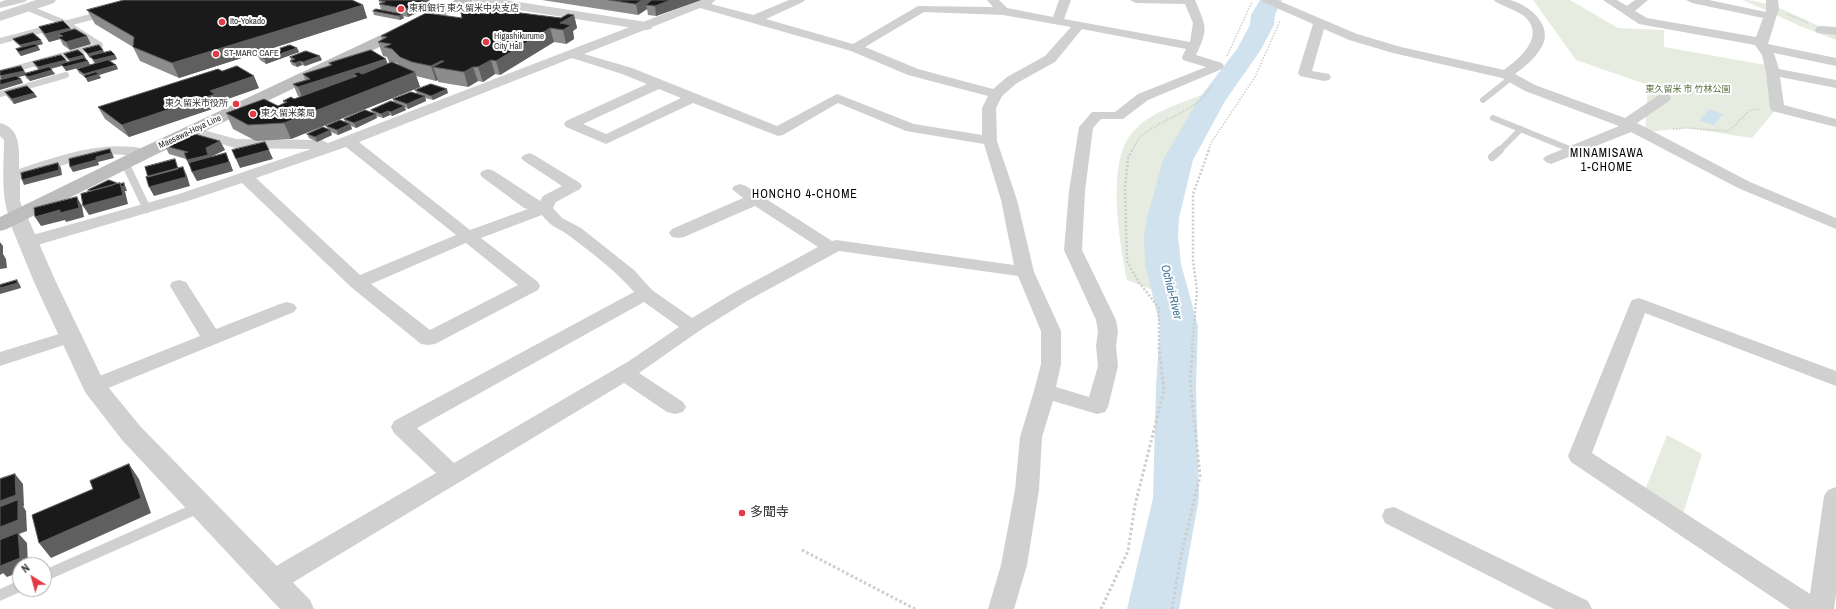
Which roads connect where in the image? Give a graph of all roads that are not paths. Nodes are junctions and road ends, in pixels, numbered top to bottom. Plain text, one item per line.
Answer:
1 (49, 0) edge
2 (466, 0) edge
3 (480, 0) edge
4 (799, 0) edge
5 (993, 0) edge
6 (1065, 0) edge
7 (1136, 0) edge
8 (1188, 0) edge
9 (1267, 0) edge
10 (1500, 0) edge
11 (1609, 0) edge
12 (1642, 0) edge
13 (1692, 0) edge
14 (1772, 0) edge
15 (705, 2) edge
16 (25, 4) edge
17 (1711, 4) junction
18 (0, 5) edge
19 (1003, 11) junction
20 (111, 12) edge
21 (1627, 12) junction
22 (1769, 16) junction
23 (0, 18) edge
24 (753, 20) junction
25 (1057, 22) junction
26 (67, 24) junction
27 (1319, 24) junction
28 (1079, 25) junction
29 (646, 26) junction
30 (1685, 28) junction
31 (1821, 30) dead end
32 (1836, 31) edge
33 (0, 41) edge
34 (1762, 44) junction
35 (1193, 46) junction
36 (855, 48) junction
37 (574, 54) junction
38 (1836, 62) edge
39 (1773, 72) junction
40 (0, 73) edge
41 (66, 74) dead end
42 (1509, 76) junction
43 (1324, 77) dead end
44 (658, 84) junction
45 (1836, 84) edge
46 (0, 94) edge
47 (996, 94) junction
48 (692, 98) junction
49 (1664, 98) dead end
50 (1483, 100) dead end
51 (1494, 118) dead end
52 (1836, 123) edge
53 (0, 127) edge
54 (1634, 127) junction
55 (1521, 129) junction
56 (193, 131) junction
57 (990, 141) junction
58 (343, 143) junction
59 (1572, 150) junction
60 (145, 153) junction
61 (1492, 157) dead end
62 (529, 158) dead end
63 (1551, 159) dead end
64 (125, 163) junction
65 (488, 174) dead end
66 (11, 177) junction
67 (245, 177) junction
68 (740, 189) dead end
69 (756, 200) junction
70 (147, 208) junction
71 (545, 208) junction
72 (9, 220) edge
73 (1836, 224) edge
74 (678, 233) dead end
75 (469, 236) junction
76 (28, 242) junction
77 (831, 248) junction
78 (1025, 272) junction
79 (358, 283) junction
80 (179, 286) dead end
81 (645, 294) junction
82 (287, 308) dead end
83 (692, 327) junction
84 (72, 336) junction
85 (212, 339) junction
86 (0, 359) edge
87 (624, 373) junction
88 (1836, 379) edge
89 (94, 386) junction
90 (1045, 391) junction
91 (675, 407) dead end
92 (452, 474) junction
93 (1836, 496) edge
94 (202, 507) junction
95 (1394, 516) dead end
96 (52, 573) edge
97 (273, 581) junction
98 (12, 590) edge
99 (0, 595) edge
100 (299, 609) edge
101 (1001, 609) edge
102 (1579, 609) edge
103 (1811, 609) edge
104 (1821, 609) edge

1 - 16 street
2 - 56 main road, Maesawa-Hoya Line
3 - 29 street
4 - 24 street
5 - 19 street
6 - 25 street
7 - 8 street
8 - 35 street
9 - 27 street
10 - 42 street
11 - 21 street
12 - 21 street
13 - 17 street
14 - 22 street
15 - 24 street
15 - 29 street
16 - 18 street
16 - 23 street
16 - 26 lane
17 - 22 street
17 - 30 street
19 - 25 street
19 - 36 street
20 - 26 lane
21 - 30 street
22 - 34 street
24 - 36 street
25 - 28 street
26 - 33 lane
26 - 40 lane
27 - 42 street
27 - 43 street
28 - 35 street
28 - 47 street
29 - 37 street
30 - 34 street
31 - 32 street
34 - 38 street
34 - 39 street
35 - 90 street
36 - 47 street
37 - 44 street
37 - 58 street
39 - 45 street
39 - 52 street
41 - 46 lane
42 - 50 lane
42 - 54 street
44 - 48 street
44 - 48 street
47 - 57 street
48 - 57 street
49 - 54 street
51 - 55 lane
53 - 66 street
54 - 59 street
54 - 73 street
55 - 59 lane
55 - 61 lane
56 - 58 street
56 - 60 main road, Maesawa-Hoya Line
57 - 78 street
58 - 67 street
58 - 75 street
59 - 63 street
60 - 64 main road, Maesawa-Hoya Line
60 - 66 street
62 - 71 street
64 - 70 lane
64 - 72 main road, Maesawa-Hoya Line
65 - 71 street
66 - 72 street
67 - 70 street
67 - 79 street
68 - 69 street
69 - 74 street
69 - 77 street
70 - 76 street
71 - 75 street
71 - 81 street
72 - 76 street
75 - 79 street
75 - 79 street
76 - 84 street
77 - 78 street
77 - 83 street
78 - 90 street
80 - 85 street
81 - 83 street
81 - 92 street
82 - 85 street
83 - 87 street
84 - 86 street
84 - 89 street
85 - 89 street
87 - 91 street
87 - 92 street
88 - 103 street
89 - 94 street
90 - 101 street
92 - 97 street
93 - 104 street
94 - 96 lane
94 - 97 street
95 - 102 street
97 - 100 street
98 - 99 lane

